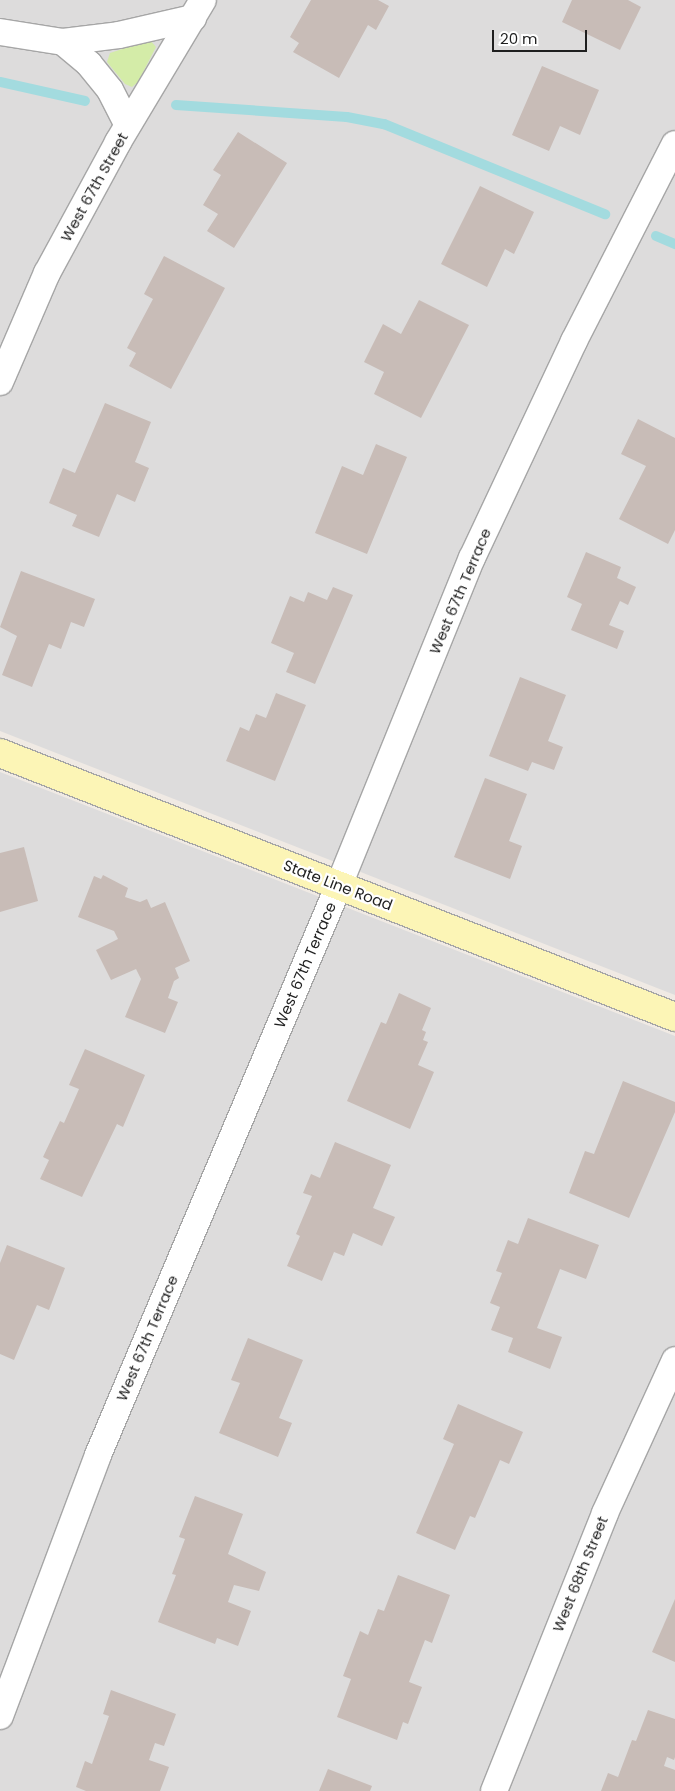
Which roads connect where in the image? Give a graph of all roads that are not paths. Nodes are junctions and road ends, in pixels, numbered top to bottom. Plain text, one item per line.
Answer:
1 (198, 9) edge
2 (0, 32) edge
3 (63, 42) junction
4 (128, 125) junction
5 (675, 144) edge
6 (0, 382) edge
7 (0, 753) edge
8 (339, 885) junction
9 (675, 1017) edge
10 (675, 1360) edge
11 (0, 1716) edge
12 (494, 1791) edge

1 - 3 street
1 - 4 street, West 67th Street
2 - 3 street
3 - 4 street
4 - 6 street, West 67th Street
5 - 8 street, West 67th Terrace
7 - 8 main road, State Line Road
8 - 9 main road, State Line Road
8 - 11 street, West 67th Terrace
10 - 12 street, West 68th Street

